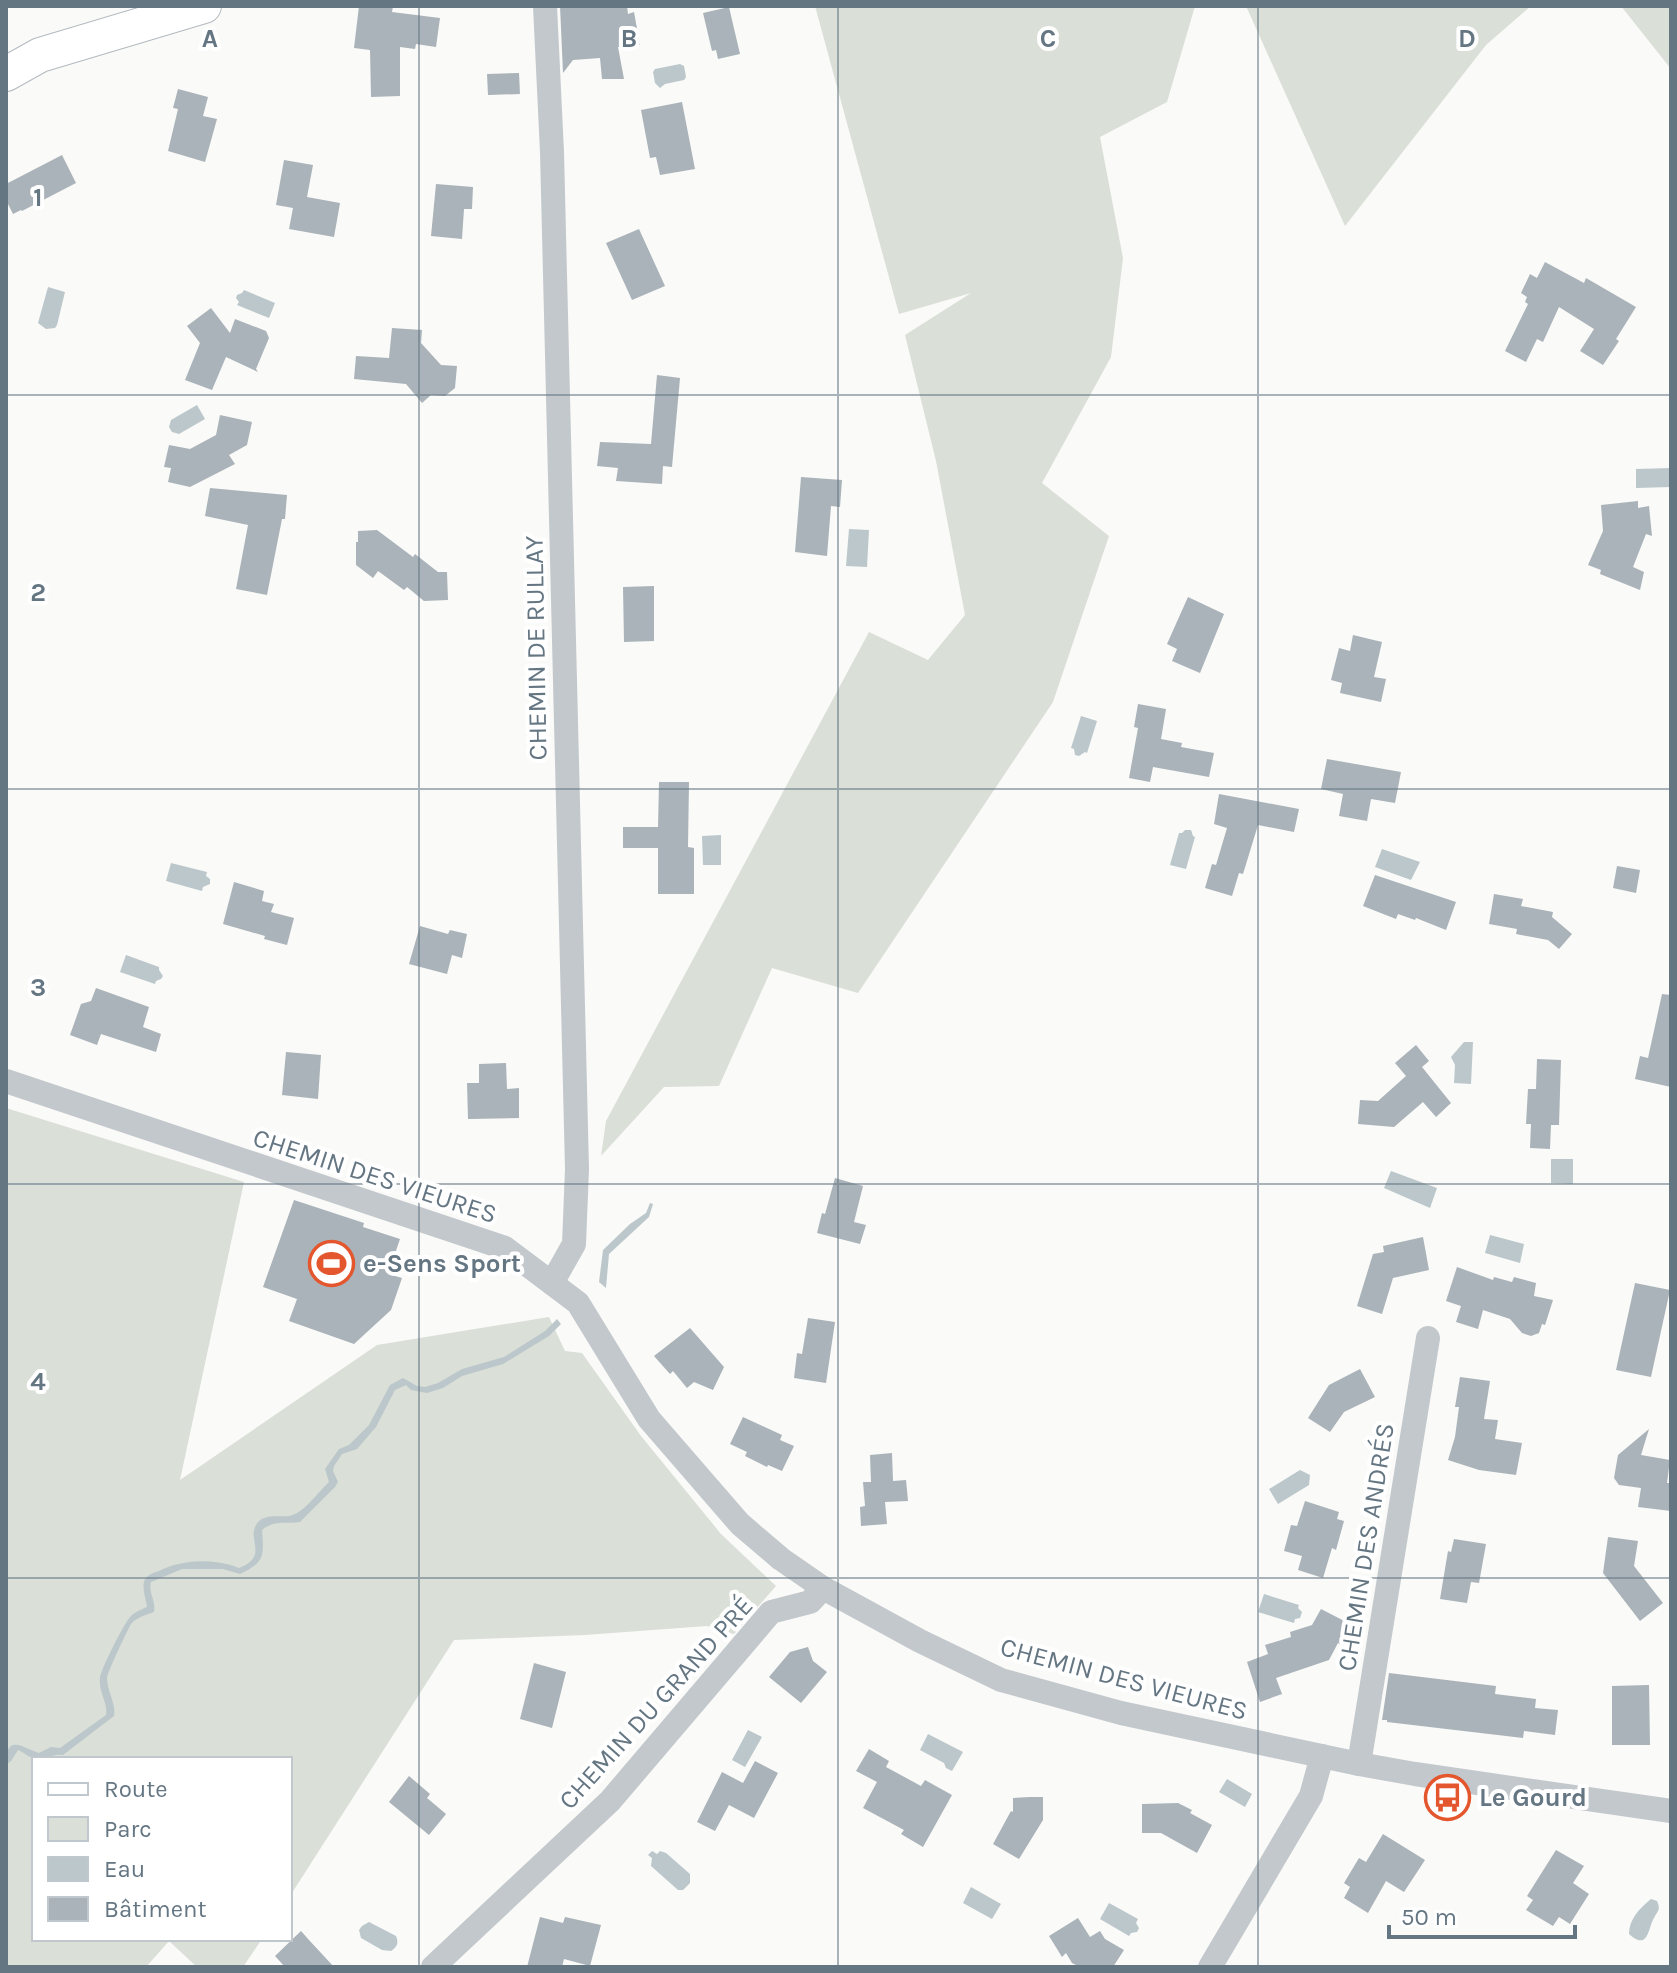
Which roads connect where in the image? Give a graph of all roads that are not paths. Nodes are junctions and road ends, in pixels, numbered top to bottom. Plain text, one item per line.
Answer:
1 (204, 6) edge
2 (545, 6) edge
3 (6, 74) edge
4 (6, 1081) edge
5 (552, 1283) junction
6 (1428, 1338) dead end
7 (823, 1588) junction
8 (1322, 1756) junction
9 (1359, 1764) junction
10 (1671, 1811) edge
11 (433, 1967) edge
12 (1210, 1967) edge

1 - 3 street
2 - 5 street, CHEMIN DE RULLAY
4 - 5 street, CHEMIN DES VIEURES
5 - 7 street, CHEMIN DES VIEURES
6 - 9 street, CHEMIN DES ANDRÉS
7 - 8 street, CHEMIN DES VIEURES
7 - 11 street, CHEMIN DU GRAND PRÉ
8 - 9 street
8 - 12 street
9 - 10 street

